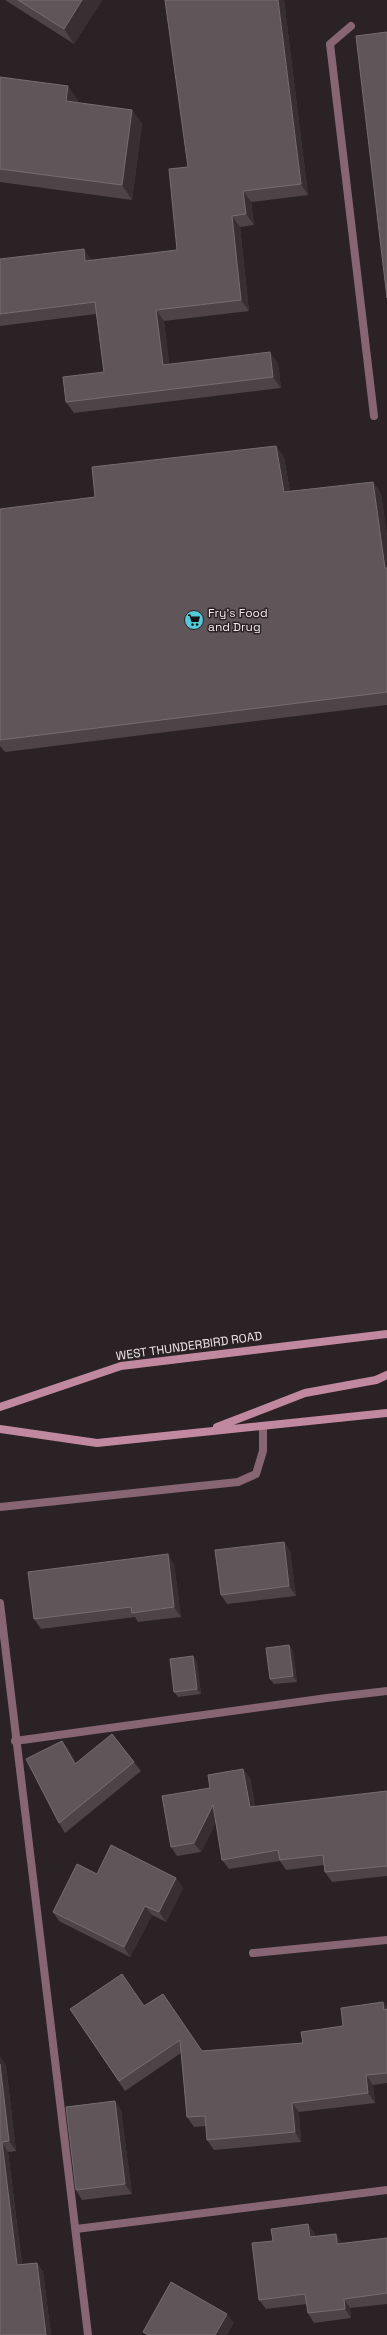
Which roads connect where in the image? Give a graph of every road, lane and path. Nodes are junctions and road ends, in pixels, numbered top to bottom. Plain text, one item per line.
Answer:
1 (352, 26) dead end
2 (374, 416) dead end
3 (387, 1334) edge
4 (387, 1375) edge
5 (0, 1407) edge
6 (387, 1413) edge
7 (263, 1426) junction
8 (0, 1428) edge
9 (206, 1431) junction
10 (0, 1507) edge
11 (0, 1603) edge
12 (387, 1691) edge
13 (15, 1740) junction
14 (387, 1940) edge
15 (253, 1953) dead end
16 (387, 2190) edge
17 (76, 2229) junction
18 (88, 2335) edge

1 - 2 street
3 - 5 main road, WEST THUNDERBIRD ROAD
4 - 9 main road
6 - 7 main road
7 - 9 main road
7 - 10 street
8 - 9 main road
11 - 13 street
12 - 13 street
13 - 17 street
14 - 15 street
16 - 17 street
17 - 18 street

